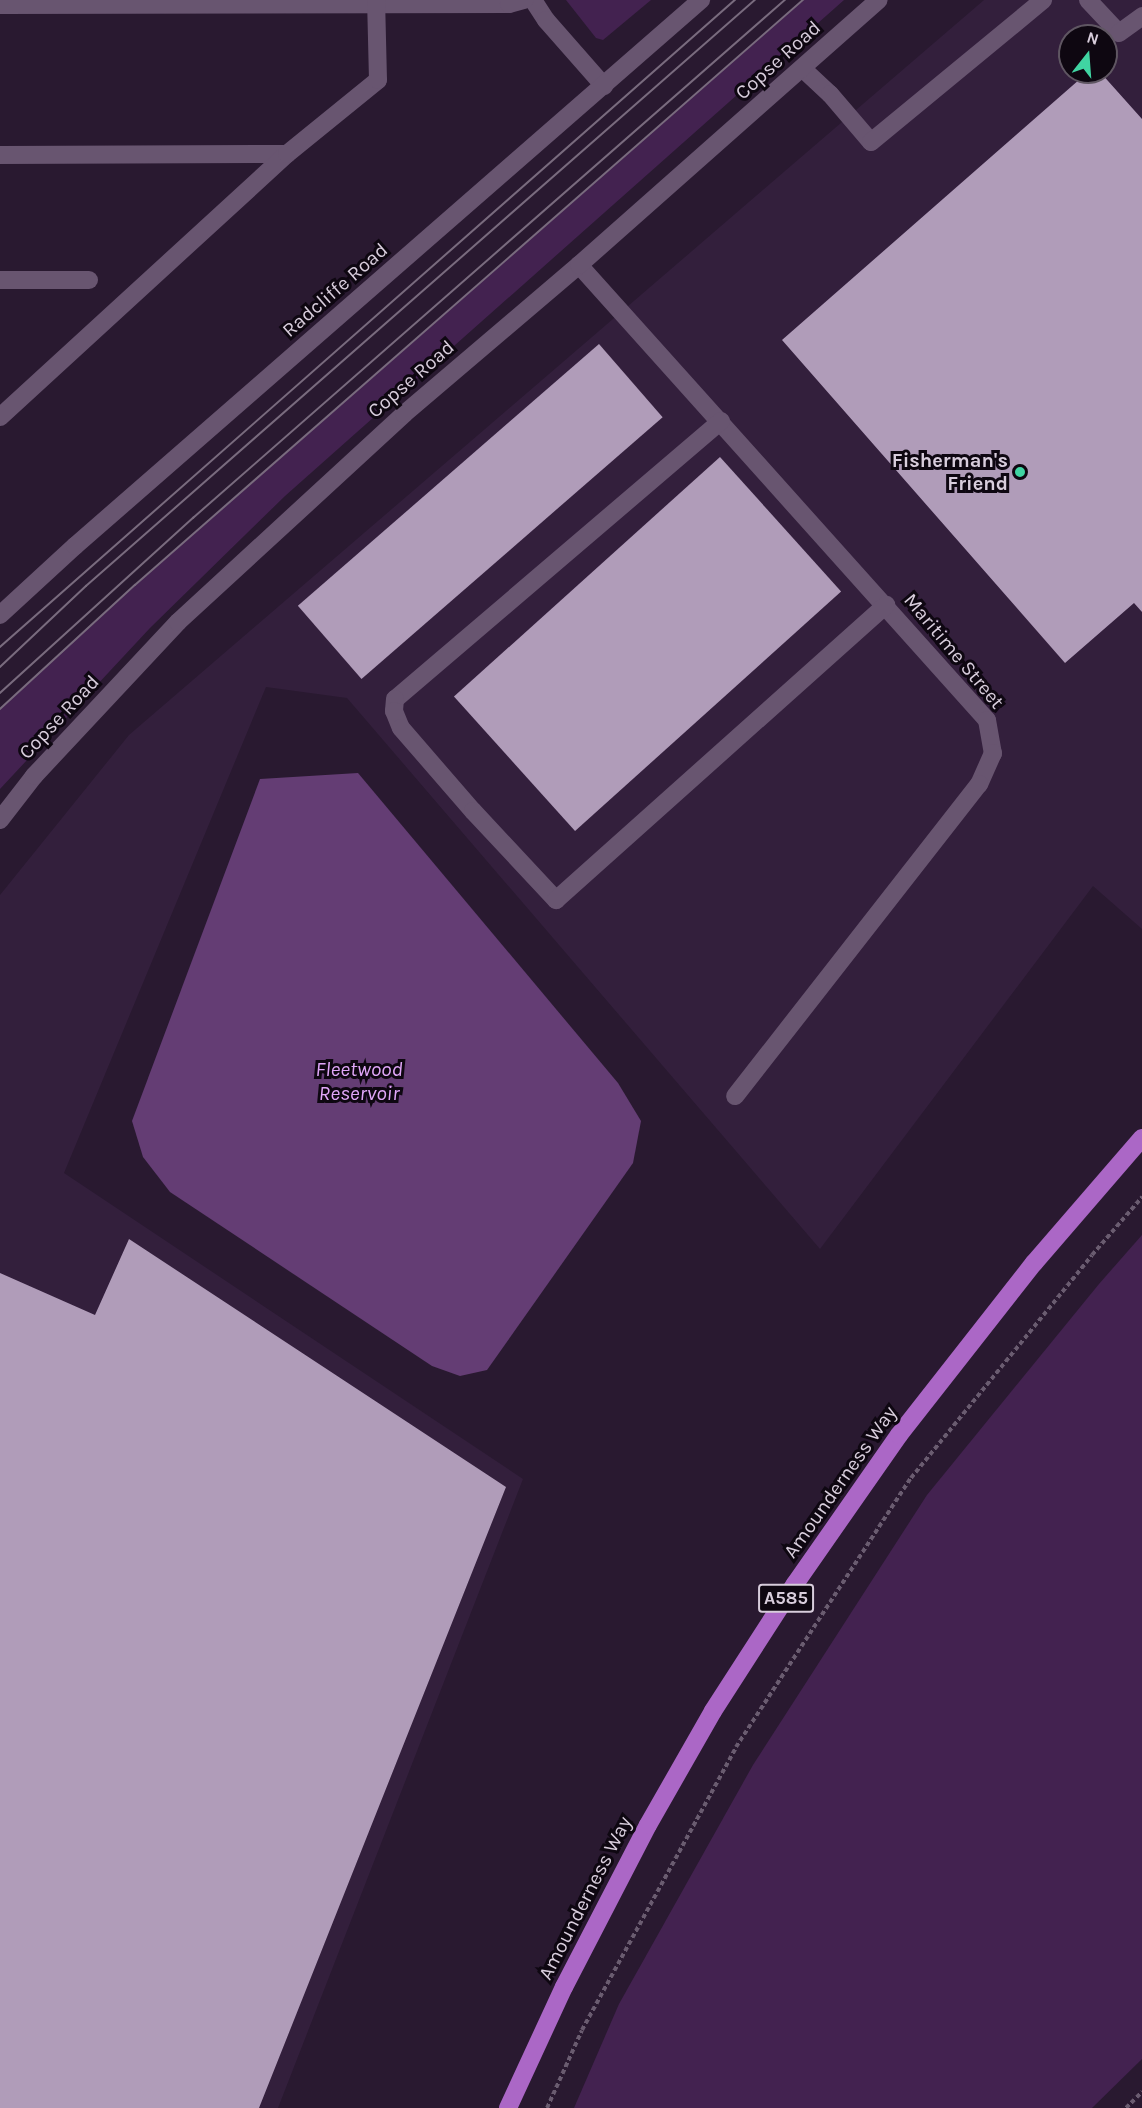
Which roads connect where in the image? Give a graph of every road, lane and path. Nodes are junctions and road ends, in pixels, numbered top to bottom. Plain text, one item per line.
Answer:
1 (524, 0) edge
2 (533, 0) edge
3 (700, 0) edge
4 (879, 0) edge
5 (1043, 0) edge
6 (1088, 0) edge
7 (376, 2) edge
8 (0, 5) edge
9 (1142, 15) edge
10 (803, 69) junction
11 (604, 86) junction
12 (287, 154) junction
13 (0, 155) edge
14 (579, 265) junction
15 (0, 280) edge
16 (89, 280) dead end
17 (0, 417) edge
18 (721, 421) junction
19 (886, 605) junction
20 (0, 615) edge
21 (0, 820) edge
22 (735, 1096) dead end
23 (1142, 1138) edge
24 (1142, 1197) edge
25 (1142, 2092) edge
26 (508, 2108) edge
27 (548, 2108) edge
28 (1126, 2108) edge

1 - 7 street
2 - 11 street
3 - 11 street, Radcliffe Road
4 - 10 street, Copse Road
5 - 10 street
6 - 9 street
7 - 8 street
7 - 12 street
10 - 14 street, Copse Road
11 - 20 street, Radcliffe Road
12 - 13 street
12 - 17 street
14 - 18 street, Maritime Street
14 - 21 street, Copse Road
15 - 16 street
18 - 19 street, Maritime Street
18 - 19 street
19 - 22 street, Maritime Street
23 - 26 highway, Amounderness Way / A585
24 - 27 path
25 - 28 path

